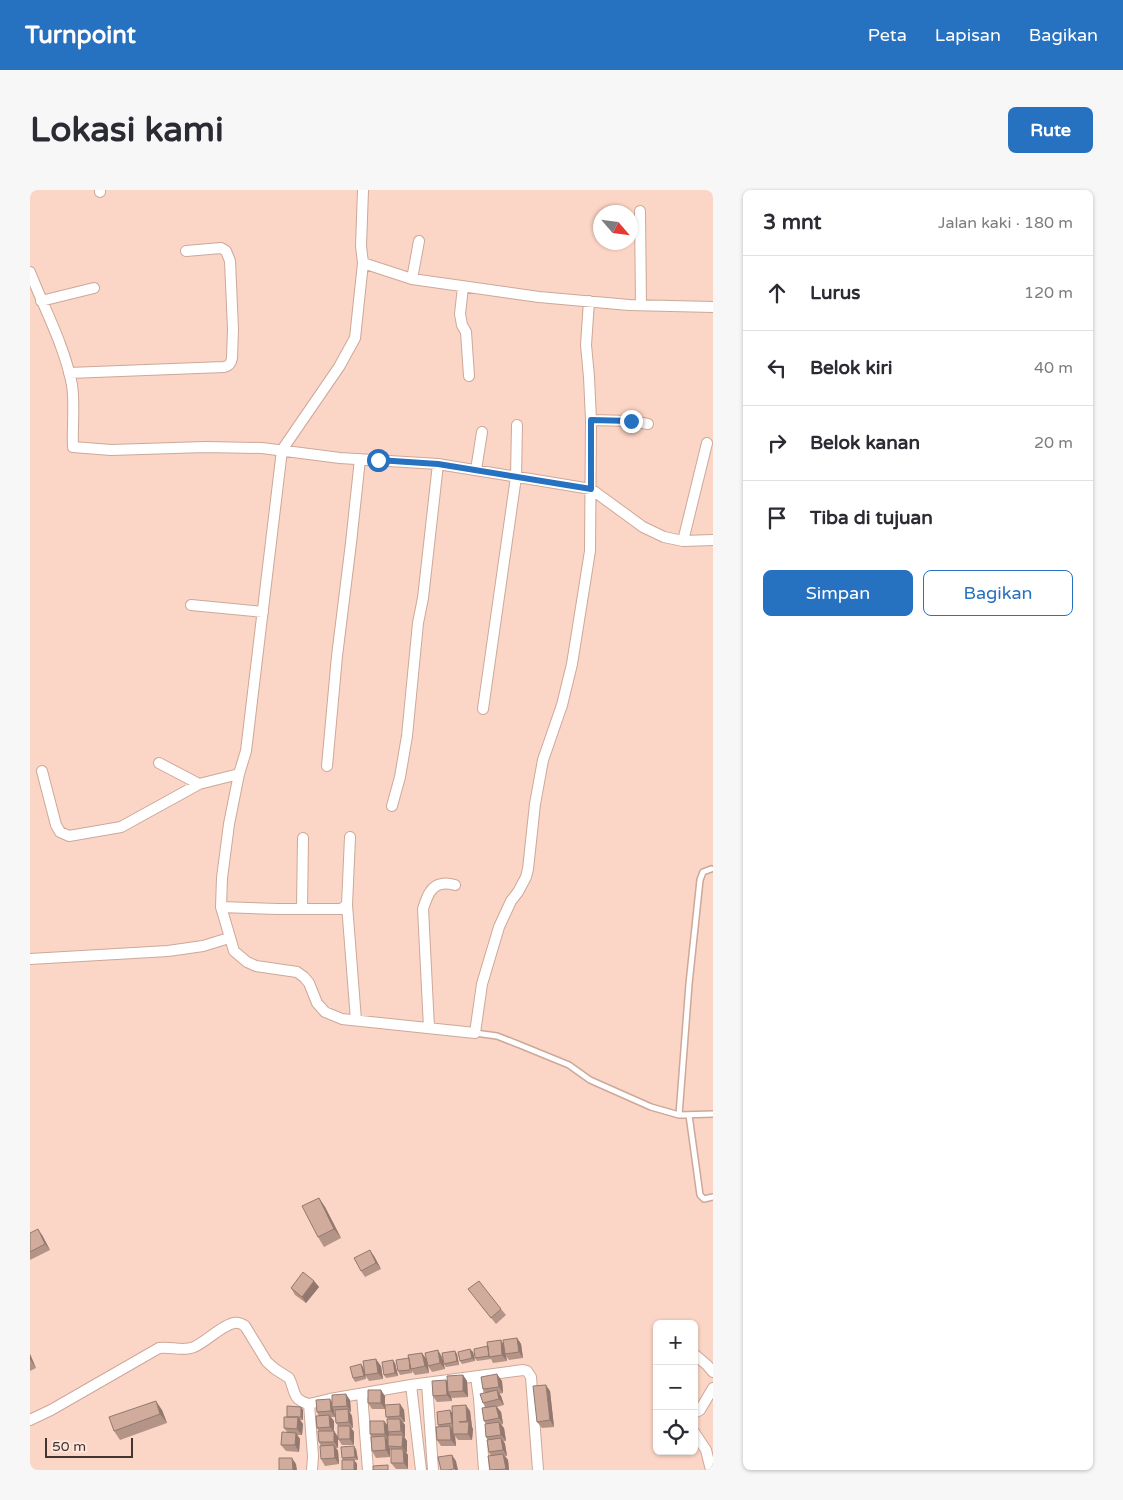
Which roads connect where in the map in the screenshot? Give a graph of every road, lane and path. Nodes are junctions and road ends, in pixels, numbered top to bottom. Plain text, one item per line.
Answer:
1 (363, 190) edge
2 (640, 211) dead end
3 (419, 241) dead end
4 (186, 251) dead end
5 (363, 263) junction
6 (30, 272) edge
7 (412, 280) junction
8 (463, 287) junction
9 (94, 288) dead end
10 (41, 301) junction
11 (590, 301) junction
12 (641, 305) junction
13 (713, 307) edge
14 (69, 373) junction
15 (469, 376) dead end
16 (591, 420) junction
17 (648, 424) dead end
18 (517, 425) dead end
19 (482, 432) dead end
20 (707, 443) dead end
21 (282, 450) junction
22 (360, 459) junction
23 (438, 464) junction
24 (476, 470) junction
25 (516, 476) junction
26 (591, 489) junction
27 (713, 540) edge
28 (683, 541) junction
29 (191, 605) dead end
30 (263, 612) junction
31 (483, 709) dead end
32 (159, 763) dead end
33 (327, 766) dead end
34 (42, 771) dead end
35 (239, 774) junction
36 (199, 784) junction
37 (392, 806) dead end
38 (350, 837) dead end
39 (303, 838) dead end
40 (711, 869) dead end
41 (455, 885) dead end
42 (347, 905) junction
43 (221, 907) junction
44 (302, 909) junction
45 (229, 938) junction
46 (30, 959) edge
47 (356, 1020) junction
48 (429, 1028) junction
49 (475, 1033) junction
50 (713, 1114) edge
51 (680, 1115) junction
52 (689, 1115) junction
53 (713, 1197) edge
54 (698, 1357) edge
55 (713, 1372) edge
56 (476, 1376) junction
57 (427, 1383) junction
58 (412, 1386) junction
59 (713, 1388) edge
60 (362, 1394) junction
61 (309, 1404) junction
62 (698, 1411) edge
63 (30, 1420) edge
64 (698, 1436) edge
65 (710, 1447) edge
66 (312, 1470) edge
67 (368, 1470) edge
68 (421, 1470) edge
69 (433, 1470) edge
70 (484, 1470) edge
71 (538, 1470) edge
72 (711, 1470) edge

1 - 5 street
2 - 12 street
3 - 7 street
4 - 14 street
5 - 7 street
5 - 21 street
6 - 10 street
7 - 8 street
8 - 11 street
8 - 15 street
9 - 10 street
10 - 14 street
11 - 12 street
11 - 16 street
12 - 13 street
14 - 21 street
16 - 17 street
16 - 26 street
18 - 25 street
19 - 24 street
20 - 28 street
21 - 22 street
21 - 30 street
22 - 23 street
22 - 33 street
23 - 24 street
23 - 37 street
24 - 25 street
25 - 26 street
25 - 31 street
26 - 28 street
26 - 49 street
27 - 28 street
29 - 30 street
30 - 35 street
32 - 36 street
34 - 36 street
35 - 36 street
35 - 43 street
38 - 42 street
39 - 44 street
40 - 51 lane
41 - 48 street
42 - 44 street
42 - 47 street
43 - 44 street
43 - 45 street
45 - 46 street
45 - 47 street
47 - 48 street
48 - 49 street
49 - 51 lane
50 - 52 lane
51 - 52 lane
52 - 53 lane
54 - 55 street
56 - 57 street
56 - 70 street
56 - 71 street
57 - 58 street
57 - 69 street
58 - 60 street
58 - 68 street
59 - 62 street
60 - 61 street
60 - 67 street
61 - 63 street
61 - 66 street
64 - 65 street
65 - 72 street

